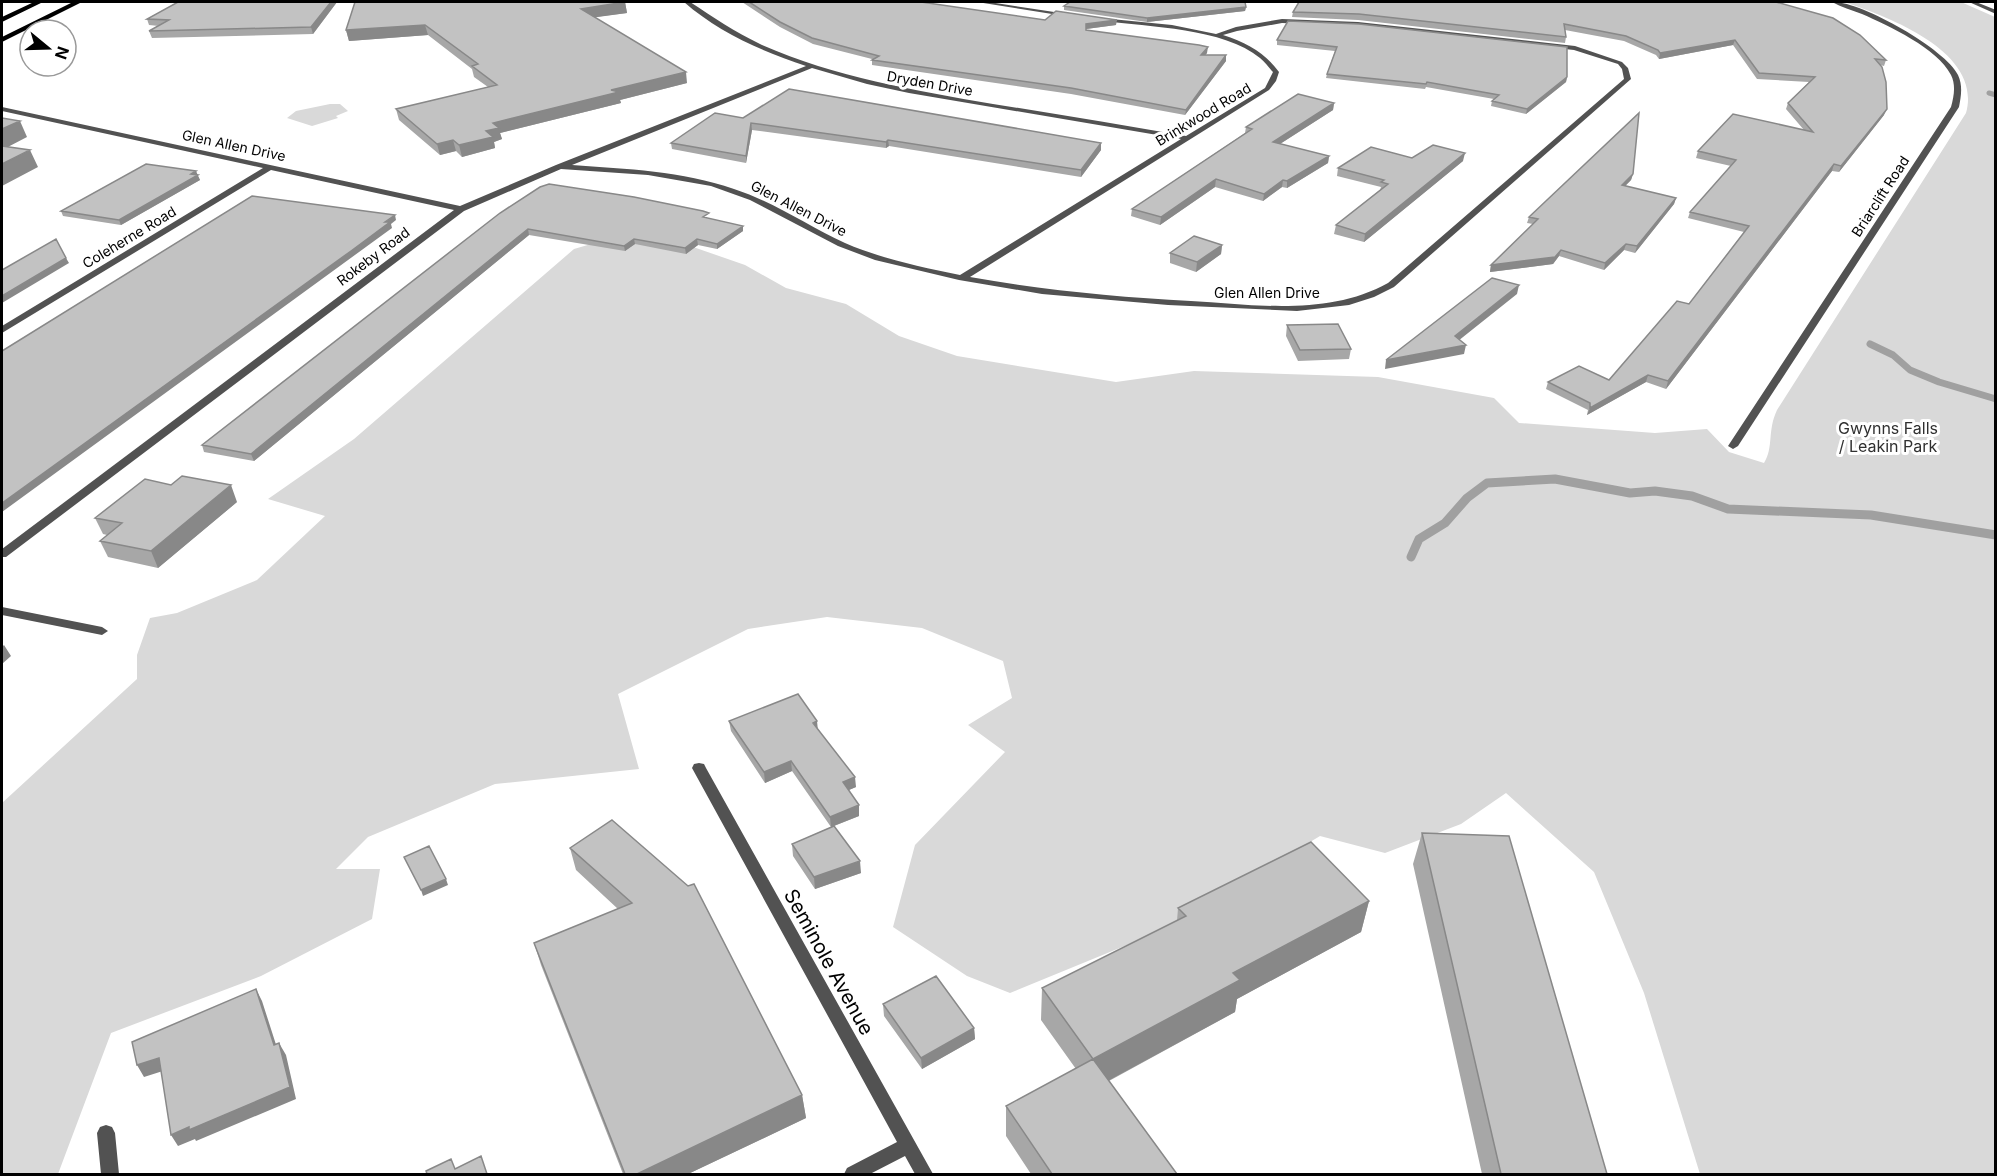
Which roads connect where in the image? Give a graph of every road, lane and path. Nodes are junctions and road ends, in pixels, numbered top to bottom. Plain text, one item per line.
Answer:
1 (39, 2) edge
2 (78, 2) edge
3 (687, 2) edge
4 (980, 2) edge
5 (1835, 2) edge
6 (1972, 2) edge
7 (1995, 12) edge
8 (1079, 16) edge
9 (1090, 18) edge
10 (2, 20) edge
11 (1215, 36) junction
12 (2, 40) edge
13 (810, 67) junction
14 (2, 109) edge
15 (1186, 138) junction
16 (271, 167) junction
17 (560, 167) junction
18 (461, 209) junction
19 (963, 277) junction
20 (2, 330) edge
21 (1733, 446) dead end
22 (2, 554) edge
23 (2, 610) edge
24 (102, 631) dead end
25 (699, 768) dead end
26 (106, 1133) dead end
27 (907, 1146) junction
28 (110, 1174) edge
29 (853, 1174) edge
30 (924, 1174) edge

1 - 10 main road
2 - 12 main road
3 - 13 street, Dryden Drive
4 - 8 street
5 - 21 street, Briarclift Road
6 - 7 street
9 - 11 street, Brinkwood Road
11 - 15 street, Brinkwood Road
11 - 19 street, Glen Allen Drive
13 - 15 street, Dryden Drive
13 - 17 street, Rokeby Road
14 - 16 street, Glen Allen Drive
15 - 19 street, Brinkwood Road
16 - 18 street, Glen Allen Drive
16 - 20 street, Coleherne Road
17 - 18 street, Rokeby Road
17 - 19 street, Glen Allen Drive
18 - 22 street, Rokeby Road
23 - 24 street
25 - 27 street, Seminole Avenue
26 - 28 street
27 - 29 street
27 - 30 street, Seminole Avenue

